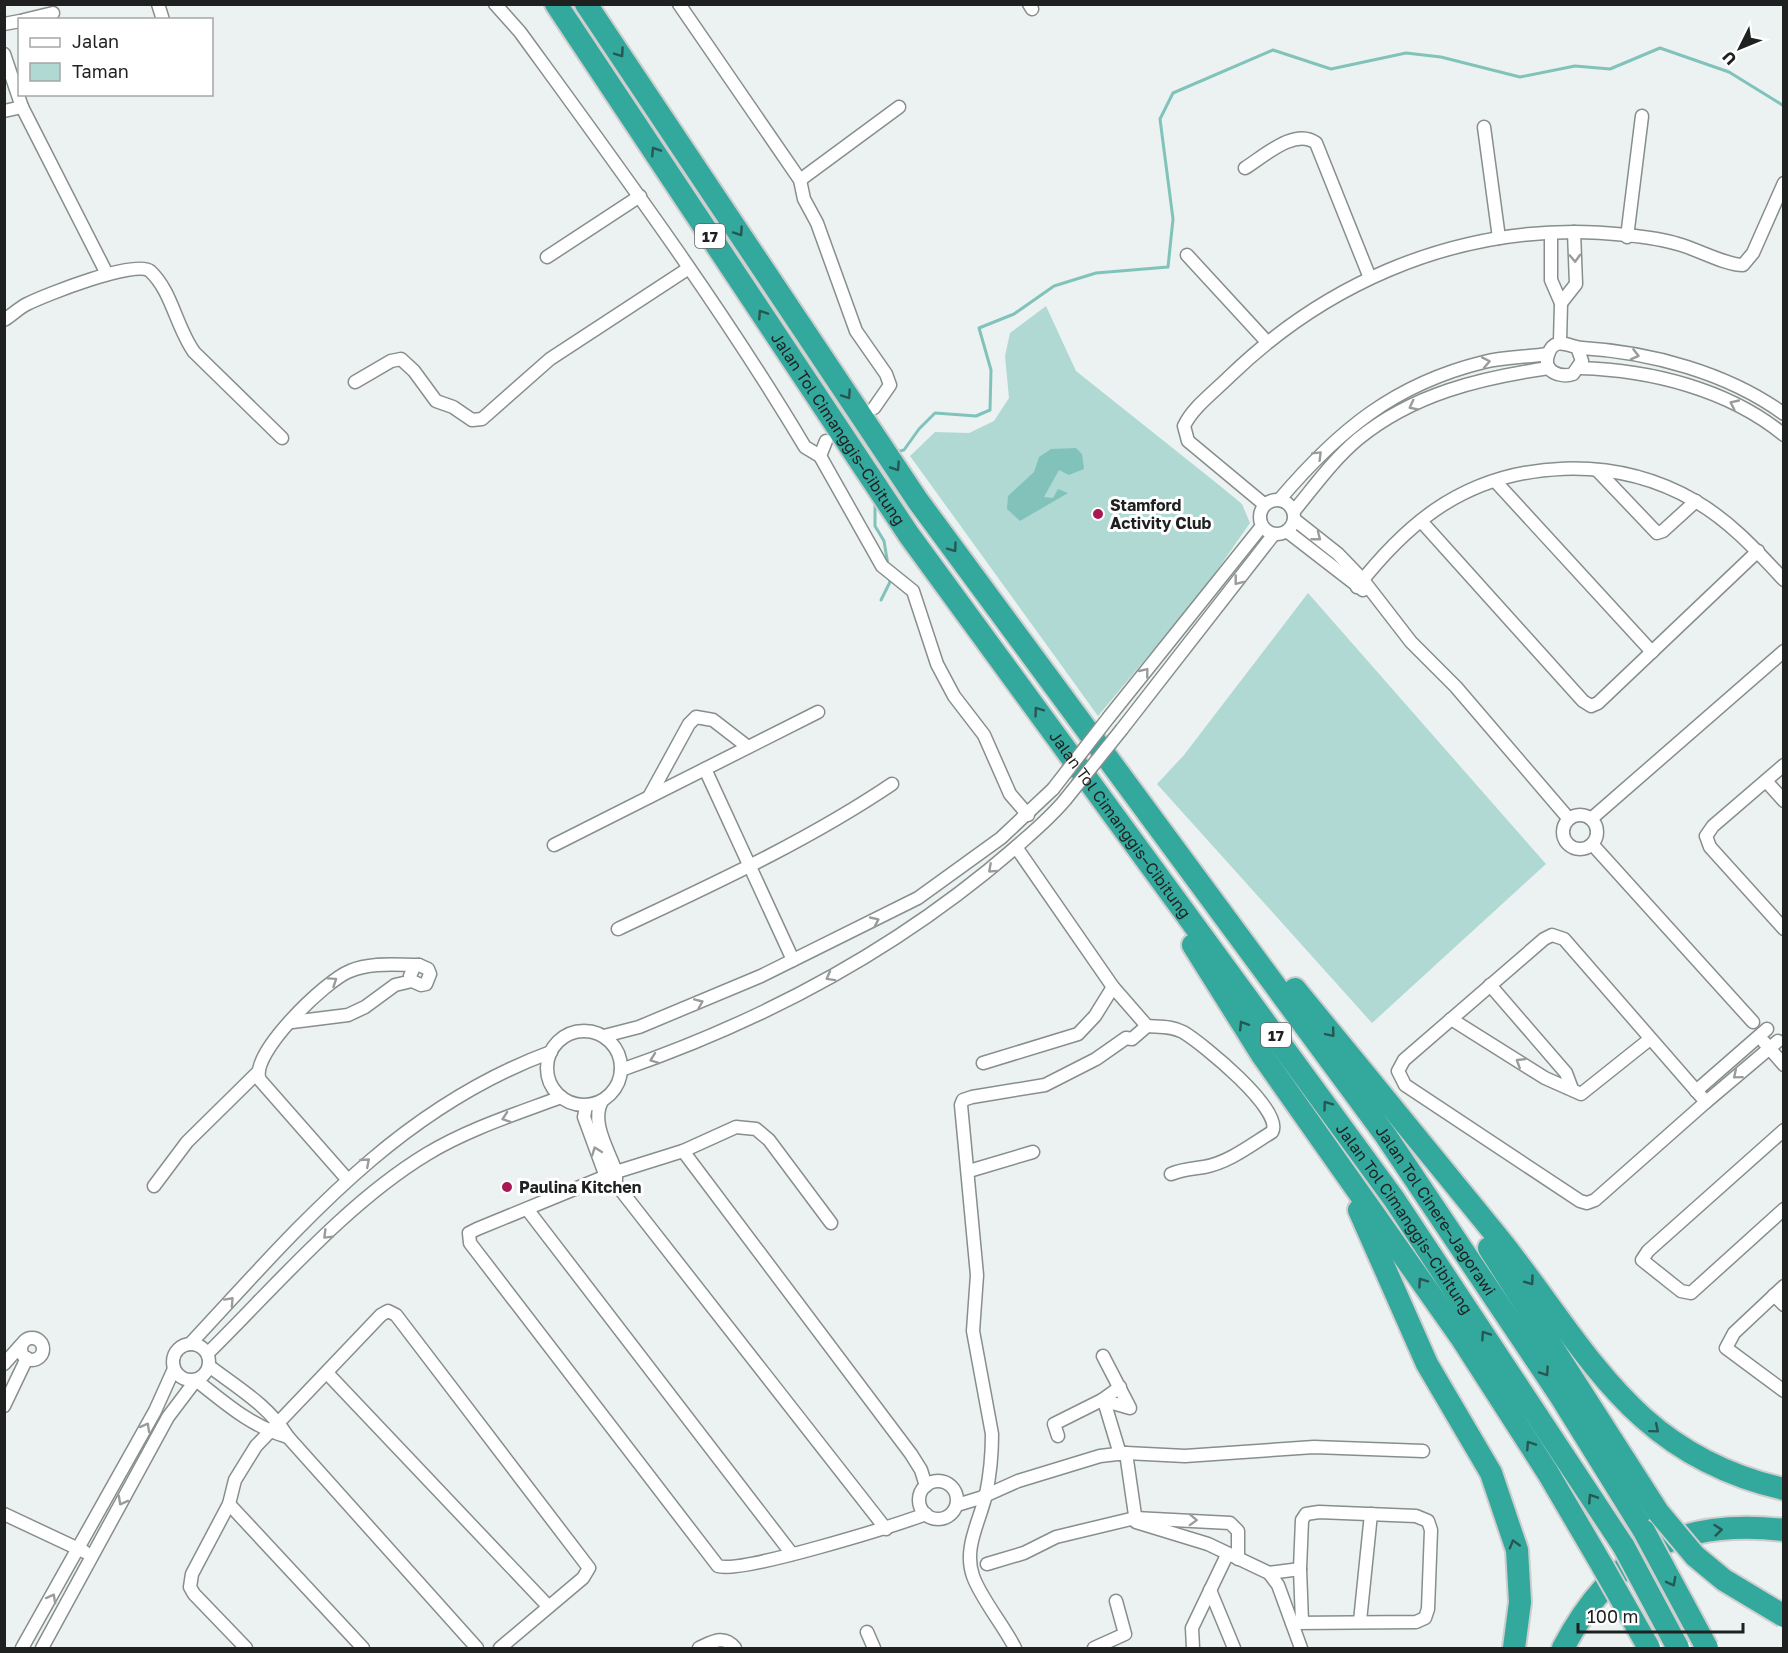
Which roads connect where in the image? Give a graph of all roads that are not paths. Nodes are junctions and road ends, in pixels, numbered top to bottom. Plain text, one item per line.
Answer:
1 (495, 4) edge
2 (556, 4) edge
3 (586, 4) edge
4 (679, 4) edge
5 (53, 13) dead end
6 (32, 18) edge
7 (4, 54) edge
8 (18, 95) edge
9 (18, 96) edge
10 (22, 107) junction
11 (899, 107) dead end
12 (4, 111) edge
13 (1642, 116) dead end
14 (1484, 127) dead end
15 (1245, 168) dead end
16 (800, 180) junction
17 (1784, 183) edge
18 (640, 196) junction
19 (1574, 232) junction
20 (1551, 234) junction
21 (1627, 237) junction
22 (1499, 238) junction
23 (1186, 255) dead end
24 (547, 257) dead end
25 (689, 268) junction
26 (107, 274) junction
27 (1370, 278) junction
28 (1561, 303) junction
29 (4, 320) edge
30 (1267, 342) junction
31 (1560, 342) junction
32 (1577, 347) junction
33 (1548, 354) junction
34 (1549, 368) junction
35 (1580, 368) junction
36 (355, 382) dead end
37 (874, 408) dead end
38 (1784, 414) edge
39 (1784, 435) edge
40 (282, 438) dead end
41 (826, 441) dead end
42 (820, 456) junction
43 (1597, 470) junction
44 (1496, 482) junction
45 (1280, 500) junction
46 (1696, 501) junction
47 (1265, 505) junction
48 (1294, 516) junction
49 (1421, 521) junction
50 (1262, 526) junction
51 (1288, 532) junction
52 (1274, 534) junction
53 (1758, 551) junction
54 (1784, 580) edge
55 (1360, 583) junction
56 (1784, 651) edge
57 (1652, 652) junction
58 (818, 712) dead end
59 (748, 747) junction
60 (1784, 765) edge
61 (705, 769) junction
62 (1766, 781) junction
63 (892, 784) dead end
64 (1092, 786) junction
65 (1134, 794) junction
66 (649, 797) junction
67 (1784, 801) edge
68 (1028, 815) junction
69 (1569, 819) junction
70 (1591, 819) junction
71 (1592, 844) junction
72 (554, 845) dead end
73 (1016, 847) junction
74 (751, 866) junction
75 (618, 929) dead end
76 (1784, 929) edge
77 (793, 960) junction
78 (393, 965) junction
79 (419, 965) junction
80 (412, 981) junction
81 (395, 984) junction
82 (1490, 985) junction
83 (1113, 987) junction
84 (1451, 1019) junction
85 (292, 1022) junction
86 (1147, 1026) junction
87 (1763, 1033) junction
88 (604, 1036) junction
89 (1650, 1039) junction
90 (1777, 1045) edge
91 (551, 1052) junction
92 (982, 1063) dead end
93 (1784, 1065) edge
94 (621, 1070) junction
95 (257, 1073) junction
96 (1572, 1089) junction
97 (1696, 1091) junction
98 (561, 1097) junction
99 (602, 1101) junction
100 (1706, 1102) junction
101 (586, 1106) junction
102 (1784, 1130) edge
103 (683, 1151) junction
104 (1034, 1152) dead end
105 (1430, 1152) junction
106 (1336, 1160) junction
107 (969, 1171) junction
108 (1171, 1174) dead end
109 (613, 1178) junction
110 (347, 1179) junction
111 (154, 1186) dead end
112 (527, 1209) junction
113 (1784, 1209) edge
114 (831, 1224) dead end
115 (1784, 1286) edge
116 (1774, 1295) junction
117 (1784, 1305) edge
118 (190, 1344) junction
119 (21, 1345) junction
120 (208, 1353) junction
121 (1103, 1356) dead end
122 (27, 1358) junction
123 (4, 1364) edge
124 (208, 1366) junction
125 (173, 1371) junction
126 (327, 1373) junction
127 (19, 1376) junction
128 (196, 1380) junction
129 (1120, 1387) junction
130 (1784, 1391) edge
131 (1103, 1401) junction
132 (4, 1406) edge
133 (278, 1421) junction
134 (268, 1431) junction
135 (1058, 1436) dead end
136 (288, 1437) junction
137 (1423, 1451) dead end
138 (1123, 1454) junction
139 (926, 1486) junction
140 (1784, 1489) edge
141 (986, 1496) junction
142 (229, 1504) junction
143 (957, 1504) junction
144 (4, 1514) edge
145 (926, 1514) junction
146 (1371, 1514) junction
147 (1135, 1518) junction
148 (886, 1529) junction
149 (1784, 1530) edge
150 (79, 1549) junction
151 (792, 1554) junction
152 (92, 1557) junction
153 (1232, 1557) junction
154 (987, 1564) dead end
155 (1300, 1569) junction
156 (1269, 1573) junction
157 (1210, 1590) junction
158 (1116, 1601) dead end
159 (548, 1606) junction
160 (1784, 1616) edge
161 (1360, 1621) junction
162 (1297, 1622) junction
163 (867, 1632) dead end
164 (22, 1648) edge
165 (42, 1648) edge
166 (246, 1648) edge
167 (363, 1648) edge
168 (477, 1648) edge
169 (500, 1648) edge
170 (699, 1648) edge
171 (735, 1648) edge
172 (874, 1648) edge
173 (1015, 1648) edge
174 (1094, 1648) edge
175 (1193, 1648) edge
176 (1234, 1648) edge
177 (1301, 1648) edge
178 (1514, 1648) edge
179 (1563, 1648) edge
180 (1649, 1648) edge
181 (1678, 1648) edge
182 (1707, 1648) edge

1 - 18 street
64 -> 2 highway, Jalan Tol Cimanggis–Cibitung / 17
3 -> 65 highway, Jalan Tol Cimanggis–Cibitung / 17
4 - 16 street
5 - 6 street
7 - 8 street
9 - 10 street
10 - 12 street
10 - 26 street
11 - 16 street
13 - 21 street
14 - 22 street
15 - 27 street
16 - 37 street
17 - 21 street
18 - 24 street
18 - 25 street
19 - 20 street
19 - 21 street
19 -> 28 street
20 - 22 street
20 - 28 street
22 - 27 street
23 - 30 street
25 - 36 street
25 - 42 street
26 - 29 street
26 - 40 street
27 - 30 street
28 - 31 street
30 - 47 street
31 - 32 street
31 - 33 street
32 - 35 street
32 -> 38 street
33 - 34 street
45 -> 33 street
34 - 35 street
34 -> 48 street
39 -> 35 street
41 - 42 street
42 - 68 street
43 - 44 street
43 - 46 street
43 - 46 street
44 - 49 street
44 - 57 street
45 - 47 street
45 - 48 street
46 - 53 street
47 - 50 street
48 - 51 street
48 -> 55 street
49 - 55 street
49 - 57 street
50 - 52 street
68 -> 50 street, bridge
51 - 52 street
51 - 55 street
52 -> 73 street, bridge
53 - 54 street
53 - 57 street
55 - 69 street
56 - 70 street
58 - 59 street
59 - 61 street
59 - 66 street
60 - 62 street
61 - 66 street
61 - 74 street
62 - 67 street
62 - 76 street
63 - 74 street
106 -> 64 highway
181 -> 64 highway, Jalan Tol Cimanggis–Cibitung / 17, bridge
65 -> 105 highway
65 -> 182 highway, Jalan Tol Cinere–Jagorawi / 17, bridge
66 - 72 street
77 -> 68 street
69 - 70 street
69 - 71 street
70 - 71 street
71 - 87 street
73 - 83 street
73 -> 94 street
74 - 75 street
74 - 77 street
88 -> 77 street
78 - 79 street
78 - 81 street
85 -> 78 street
79 - 80 street
79 - 80 street
80 - 81 street
81 - 85 street
82 - 84 street
82 - 89 street
82 - 96 street
83 - 86 street
83 - 92 street
96 -> 84 street
84 - 100 street
85 - 95 street
86 - 107 street
86 - 108 street
87 - 90 street
87 - 97 street
88 - 91 street
88 - 94 street
89 - 96 street
89 - 97 street
90 - 93 street
90 -> 100 street
91 - 98 street
110 -> 91 street
94 - 99 street
95 - 110 street
95 - 111 street
97 - 100 street
98 - 101 street
98 -> 120 street
99 - 101 street
99 - 109 street
109 -> 101 street
102 - 113 street
103 - 109 street
103 - 114 street
103 - 139 street
104 - 107 street
105 -> 140 highway
105 - 160 highway, bridge
178 -> 106 highway
180 -> 106 highway, bridge
107 - 141 street
109 - 112 street
109 - 148 street
118 -> 110 street
112 - 151 street
112 - 151 street
115 - 116 street
116 - 117 street
116 - 130 street
118 - 120 street
118 - 125 street
119 - 122 street
119 - 122 street
119 - 123 street
120 - 124 street
121 - 129 street
122 - 127 street
123 - 127 street
124 - 128 street
124 - 133 street
125 - 128 street
150 -> 125 street
126 - 133 street
126 - 159 street
126 - 159 street
127 - 132 street
128 - 134 street
128 -> 152 street
129 - 131 street
129 - 131 street
131 - 135 street
131 - 138 street
133 - 134 street
133 - 136 street
134 - 136 street
134 - 142 street
136 - 168 street
137 - 138 street
138 - 141 street
138 - 147 street
139 - 143 street
139 - 145 street
141 - 143 street
141 - 173 street
142 - 166 street
142 - 167 street
143 - 145 street
144 - 150 street
145 - 148 street
146 - 155 street
146 - 161 street
146 - 161 street
147 - 153 street
147 -> 153 street
147 - 154 street
148 - 151 street
179 -> 149 highway
150 - 152 street
164 -> 150 street
152 - 165 street
153 - 156 street
153 - 157 street
155 - 156 street
155 - 162 street
156 - 162 street
157 - 175 street
157 - 176 street
158 - 174 street
159 - 169 street
161 - 162 street
162 - 177 street
163 - 172 street
170 - 171 street

